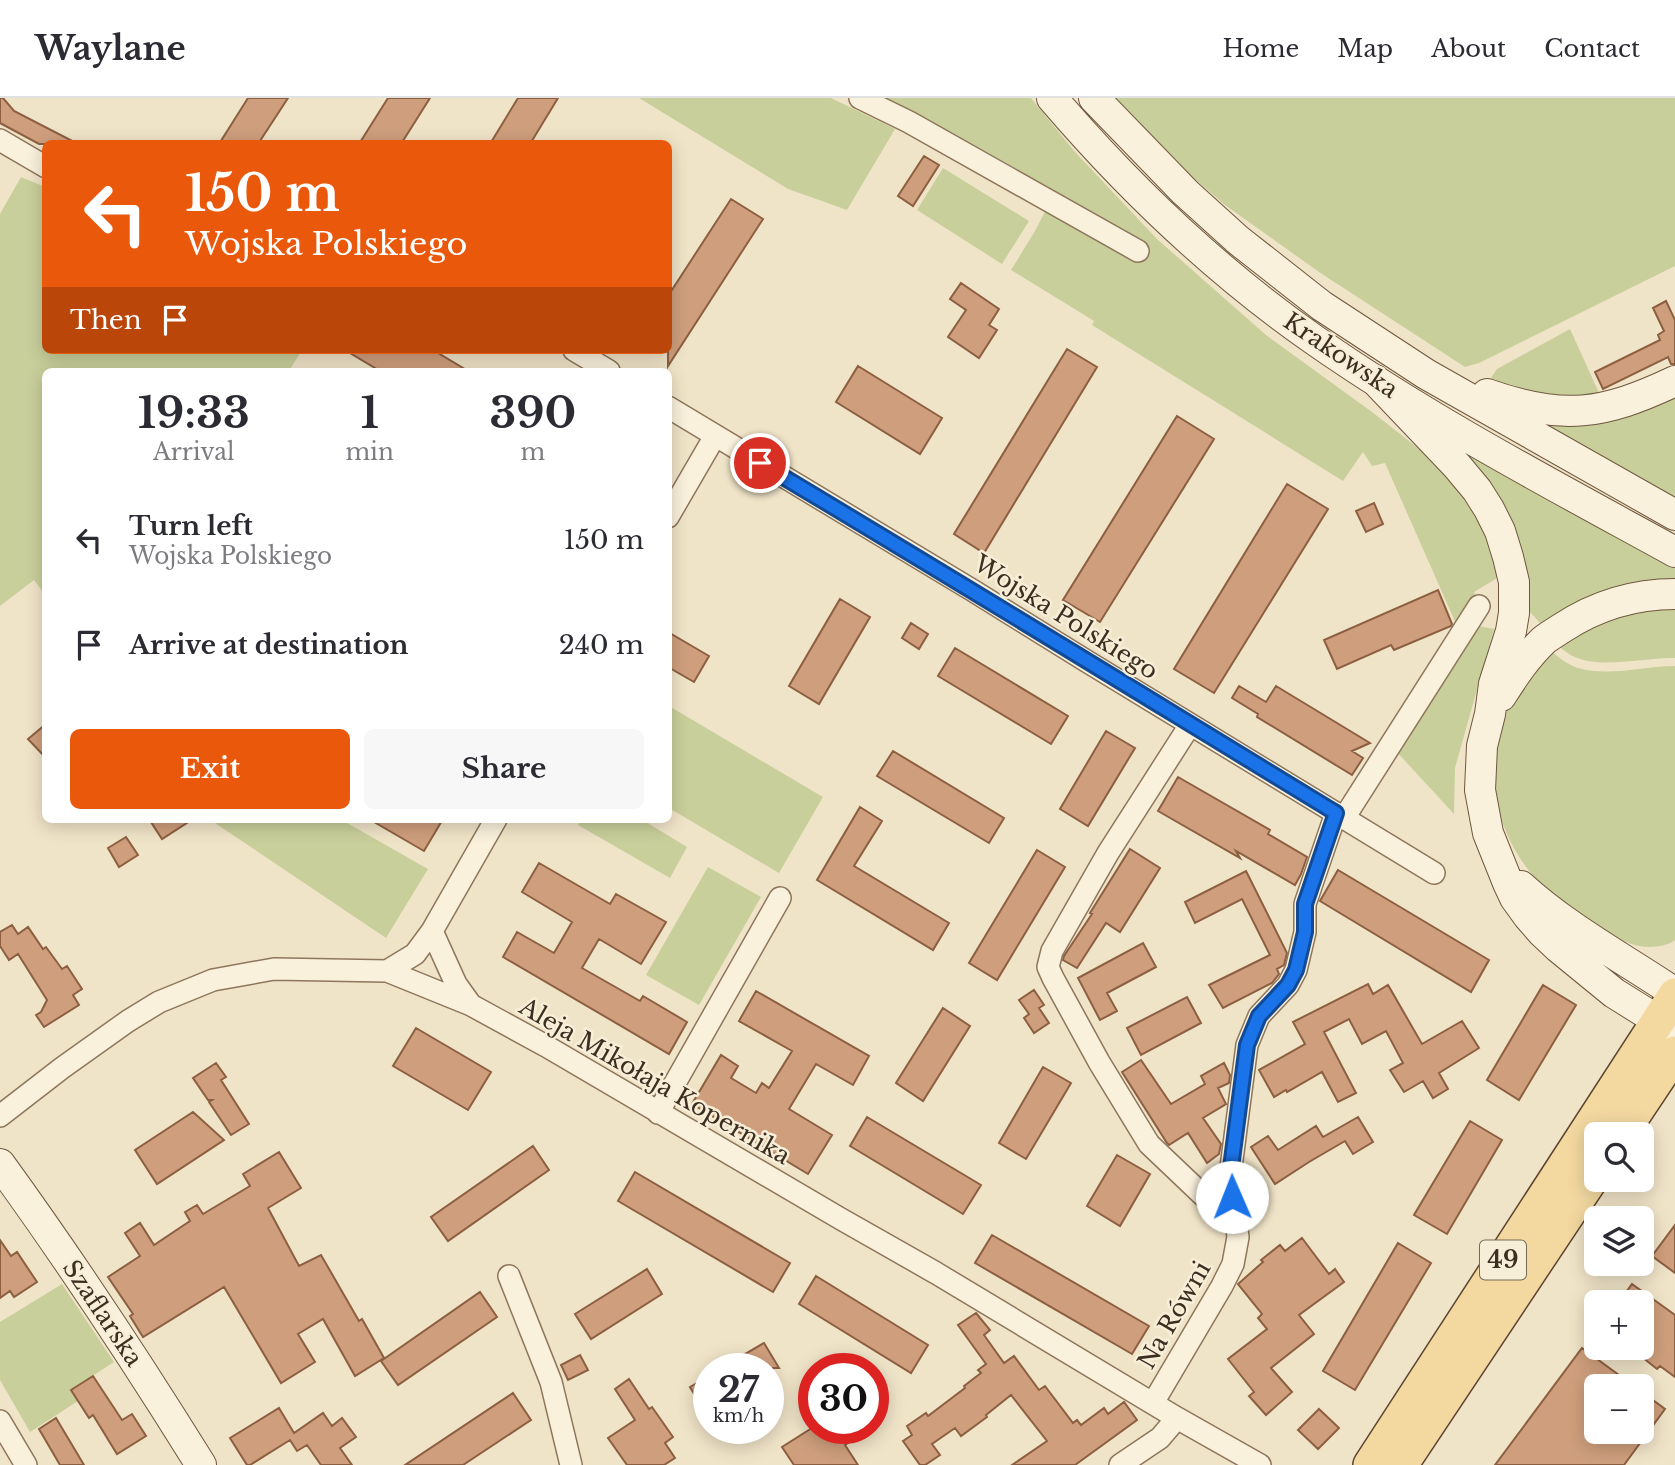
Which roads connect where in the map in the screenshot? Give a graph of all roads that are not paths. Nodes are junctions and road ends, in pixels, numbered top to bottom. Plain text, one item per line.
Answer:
1 (860, 98) edge
2 (1052, 98) edge
3 (1094, 98) edge
4 (0, 139) edge
5 (42, 165) edge
6 (1138, 251) dead end
7 (581, 354) edge
8 (604, 368) edge
9 (1426, 374) junction
10 (1375, 380) junction
11 (1675, 381) edge
12 (672, 409) edge
13 (715, 436) junction
14 (672, 510) edge
15 (1675, 514) edge
16 (1675, 552) edge
17 (1675, 594) edge
18 (1479, 606) dead end
19 (1490, 714) junction
20 (1190, 725) junction
21 (1340, 815) junction
22 (494, 823) edge
23 (1503, 869) junction
24 (1434, 873) dead end
25 (780, 898) dead end
26 (432, 931) junction
27 (387, 971) junction
28 (1614, 993) junction
29 (471, 1005) junction
30 (1671, 1010) edge
31 (1662, 1063) edge
32 (658, 1113) junction
33 (0, 1116) edge
34 (1628, 1122) edge
35 (0, 1164) edge
36 (1584, 1190) edge
37 (1234, 1219) junction
38 (509, 1276) dead end
39 (1153, 1403) junction
40 (1177, 1418) junction
41 (0, 1421) edge
42 (26, 1465) edge
43 (201, 1465) edge
44 (571, 1465) edge
45 (1120, 1465) edge
46 (1260, 1465) edge
47 (1370, 1465) edge
48 (1401, 1465) edge

1 - 6 street
2 - 10 main road, Krakowska
3 - 9 main road, Krakowska
4 - 5 street
7 - 8 street
9 - 11 main road
9 - 15 main road, Krakowska
10 - 16 main road, Krakowska
10 - 19 main road
12 - 13 street, Wojska Polskiego
13 - 14 street
13 - 20 street, Wojska Polskiego
17 - 19 main road
18 - 21 street, Na Równi
19 - 23 main road
20 - 21 street, Wojska Polskiego
20 - 37 street
21 - 24 street, Wojska Polskiego
21 - 37 street, Na Równi
22 - 26 street
23 - 28 main road
23 - 30 main road
25 - 32 street
26 - 27 street
26 - 29 street
27 - 29 street, Aleja Mikołaja Kopernika
27 - 33 street, Aleja Mikołaja Kopernika
28 - 30 main road
28 - 31 main road
29 - 32 street, Aleja Mikołaja Kopernika
30 - 31 main road, 49
31 - 34 main road, 49
31 - 47 main road, 49
32 - 39 street, Aleja Mikołaja Kopernika
35 - 43 main road, Szaflarska
36 - 48 main road, 49
37 - 39 street, Na Równi
38 - 44 street
39 - 40 street, Aleja Mikołaja Kopernika
40 - 45 street
40 - 46 street, Aleja Mikołaja Kopernika
41 - 42 street

